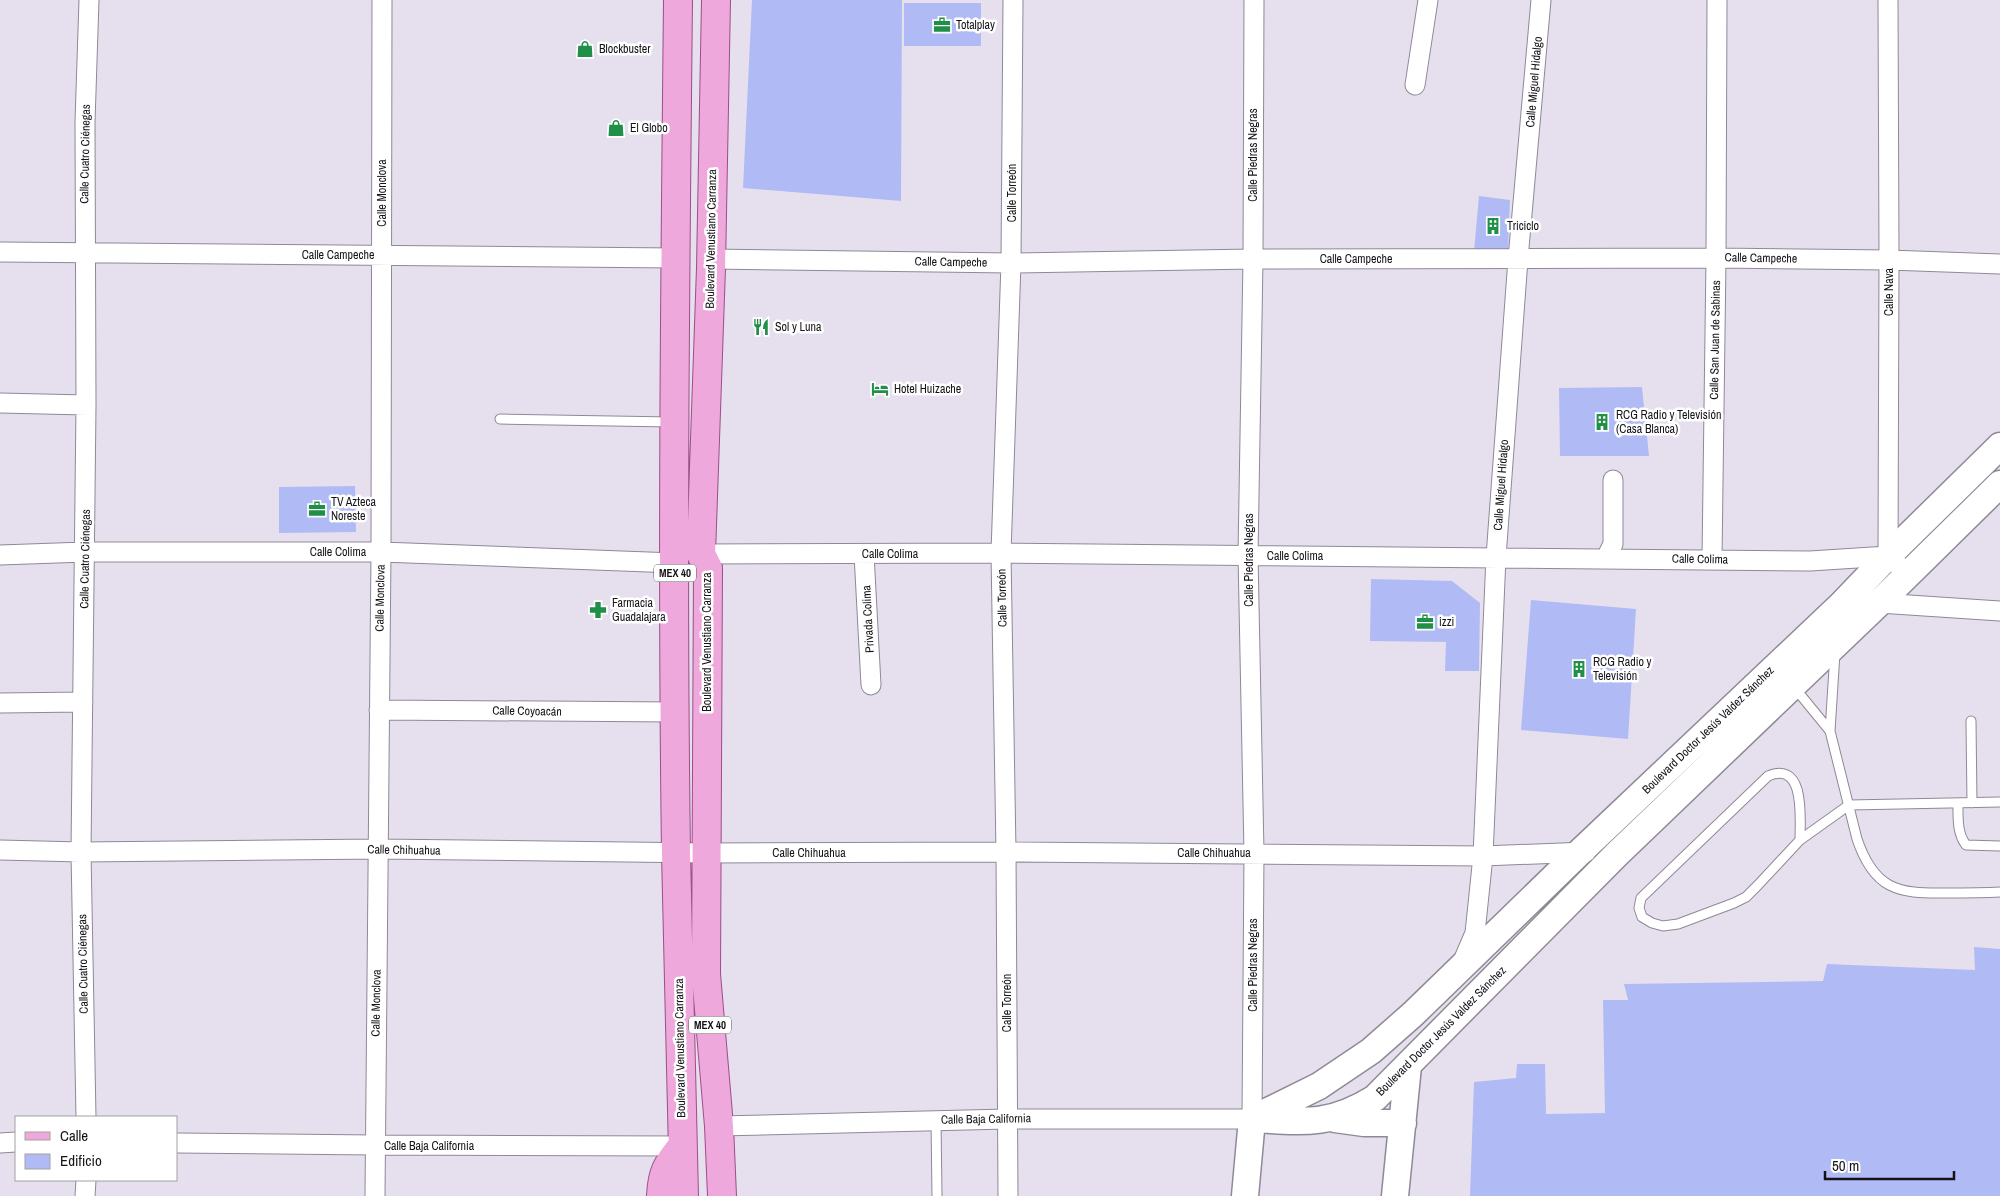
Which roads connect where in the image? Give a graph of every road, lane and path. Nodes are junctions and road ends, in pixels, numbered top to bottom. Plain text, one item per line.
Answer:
1 (89, 0) edge
2 (382, 0) edge
3 (678, 0) edge
4 (716, 0) edge
5 (1013, 0) edge
6 (1254, 0) edge
7 (1428, 0) edge
8 (1541, 0) edge
9 (1717, 0) edge
10 (1888, 0) edge
11 (1415, 85) dead end
12 (0, 252) edge
13 (85, 252) junction
14 (382, 254) junction
15 (676, 258) junction
16 (1716, 258) junction
17 (711, 259) junction
18 (1253, 259) junction
19 (1518, 259) junction
20 (1890, 260) junction
21 (1011, 263) junction
22 (2000, 264) edge
23 (0, 403) edge
24 (86, 405) junction
25 (500, 419) dead end
26 (674, 422) junction
27 (2000, 446) edge
28 (1614, 480) dead end
29 (2000, 484) edge
30 (85, 552) junction
31 (381, 552) junction
32 (1001, 553) junction
33 (701, 554) junction
34 (864, 554) junction
35 (0, 555) edge
36 (1248, 555) junction
37 (1888, 556) junction
38 (1496, 557) junction
39 (1606, 558) junction
40 (1712, 559) junction
41 (675, 563) junction
42 (1908, 574) junction
43 (1879, 603) junction
44 (2000, 611) edge
45 (1838, 626) junction
46 (872, 685) dead end
47 (1792, 685) junction
48 (0, 702) edge
49 (83, 702) junction
50 (379, 710) junction
51 (675, 712) junction
52 (1971, 721) dead end
53 (1830, 731) junction
54 (2000, 802) edge
55 (1958, 803) junction
56 (1972, 803) junction
57 (1849, 805) junction
58 (1800, 840) junction
59 (2000, 846) edge
60 (378, 849) junction
61 (0, 850) edge
62 (81, 852) junction
63 (1006, 852) junction
64 (1580, 852) junction
65 (676, 853) junction
66 (1254, 853) junction
67 (706, 854) junction
68 (1618, 854) junction
69 (1483, 856) junction
70 (2000, 892) edge
71 (1460, 968) junction
72 (1426, 1002) junction
73 (1447, 1025) junction
74 (1408, 1066) junction
75 (86, 1116) edge
76 (1007, 1118) junction
77 (1252, 1119) junction
78 (1332, 1119) junction
79 (936, 1120) junction
80 (1403, 1123) junction
81 (719, 1126) junction
82 (15, 1142) edge
83 (0, 1143) edge
84 (178, 1143) edge
85 (375, 1146) junction
86 (682, 1146) junction
87 (86, 1181) edge
88 (85, 1196) edge
89 (375, 1196) edge
90 (661, 1196) edge
91 (684, 1196) edge
92 (722, 1196) edge
93 (937, 1196) edge
94 (1008, 1196) edge
95 (1245, 1196) edge
96 (1395, 1196) edge

1 - 13 street, Calle Cuatro Ciénegas
2 - 14 street, Calle Monclova
3 - 15 main road, Boulevard Venustiano Carranza / MEX 40
4 - 17 main road, Boulevard Venustiano Carranza / MEX 40
5 - 21 street, Calle Torreón
6 - 18 street, Calle Piedras Negras
7 - 11 street
8 - 19 street, Calle Miguel Hidalgo
9 - 16 street, Calle San Juan de Sabinas
10 - 20 street, Calle Nava
12 - 13 street, Calle Campeche
13 - 14 street, Calle Campeche
13 - 24 street, Calle Cuatro Ciénegas
14 - 15 street, Calle Campeche
14 - 31 street, Calle Monclova
15 - 26 main road, Boulevard Venustiano Carranza / MEX 40
16 - 19 street, Calle Campeche
16 - 20 street, Calle Campeche
16 - 40 street, Calle San Juan de Sabinas
17 - 21 street, Calle Campeche
17 - 33 main road, Boulevard Venustiano Carranza / MEX 40
18 - 19 street, Calle Campeche
18 - 21 street, Calle Campeche
18 - 36 street, Calle Piedras Negras
19 - 38 street, Calle Miguel Hidalgo
20 - 22 street, Calle Campeche
20 - 37 street, Calle Nava
21 - 32 street, Calle Torreón
23 - 24 street
24 - 30 street, Calle Cuatro Ciénegas
25 - 26 lane
26 - 41 main road, Boulevard Venustiano Carranza / MEX 40
27 - 37 main road, Boulevard Doctor Jesús Valdez Sánchez
28 - 39 street
29 - 42 main road, Boulevard Doctor Jesús Valdez Sánchez
30 - 31 street, Calle Colima
30 - 35 street, Calle Colima
30 - 49 street, Calle Cuatro Ciénegas
31 - 41 street, Calle Colima
31 - 50 street, Calle Monclova
32 - 34 street, Calle Colima
32 - 36 street, Calle Colima
32 - 63 street, Calle Torreón
33 - 34 street, Calle Colima
33 - 67 main road, Boulevard Venustiano Carranza / MEX 40
34 - 46 street, Privada Colima
36 - 38 street, Calle Colima
36 - 66 street, Calle Piedras Negras
37 - 40 street, Calle Colima
37 - 42 street
37 - 45 main road, Boulevard Doctor Jesús Valdez Sánchez
38 - 39 street, Calle Colima
38 - 69 street, Calle Miguel Hidalgo
39 - 40 street, Calle Colima
41 - 51 main road, Boulevard Venustiano Carranza / MEX 40
42 - 43 main road, Boulevard Doctor Jesús Valdez Sánchez
43 - 44 street
43 - 45 main road, Boulevard Doctor Jesús Valdez Sánchez
45 - 47 main road, Boulevard Doctor Jesús Valdez Sánchez
45 - 53 lane
45 - 64 main road, Boulevard Doctor Jesús Valdez Sánchez
47 - 53 lane
47 - 68 main road, Boulevard Doctor Jesús Valdez Sánchez
48 - 49 street
49 - 62 street, Calle Cuatro Ciénegas
50 - 51 street, Calle Coyoacán
50 - 60 street, Calle Monclova
51 - 65 main road, Boulevard Venustiano Carranza / MEX 40
52 - 56 lane
53 - 57 lane
54 - 56 lane
55 - 56 lane
55 - 57 lane
55 - 59 lane
57 - 58 lane
57 - 70 lane
58 - 58 lane
60 - 62 street, Calle Chihuahua
60 - 65 street, Calle Chihuahua
60 - 85 street, Calle Monclova
61 - 62 street, Calle Chihuahua
62 - 75 street, Calle Cuatro Ciénegas
63 - 66 street, Calle Chihuahua
63 - 67 street, Calle Chihuahua
63 - 76 street, Calle Torreón
64 - 68 street, Calle Chihuahua
64 - 69 street, Calle Chihuahua
64 - 71 main road, Boulevard Doctor Jesús Valdez Sánchez
65 - 67 street, Calle Chihuahua
65 - 86 main road, Boulevard Venustiano Carranza / MEX 40
66 - 69 street, Calle Chihuahua
66 - 77 street, Calle Piedras Negras
67 - 81 main road, Boulevard Venustiano Carranza / MEX 40
68 - 73 main road, Boulevard Doctor Jesús Valdez Sánchez
69 - 71 street, Calle Miguel Hidalgo
71 - 72 main road, Boulevard Doctor Jesús Valdez Sánchez
72 - 73 main road
72 - 77 main road, Boulevard Doctor Jesús Valdez Sánchez
73 - 74 main road, Boulevard Doctor Jesús Valdez Sánchez
74 - 78 main road, Boulevard Doctor Jesús Valdez Sánchez
74 - 80 main road
76 - 77 street, Calle Baja California
76 - 79 street, Calle Baja California
76 - 94 street, Calle Torreón
77 - 78 main road, Boulevard Doctor Jesús Valdez Sánchez
77 - 95 main road
78 - 80 main road
79 - 81 street, Calle Baja California
79 - 93 lane
80 - 96 main road
81 - 92 main road, Boulevard Venustiano Carranza / MEX 40
82 - 83 street
84 - 85 street, Calle Baja California
85 - 86 street, Calle Baja California
85 - 89 street, Calle Monclova
86 - 90 main road
86 - 91 main road, Boulevard Venustiano Carranza
87 - 88 street

